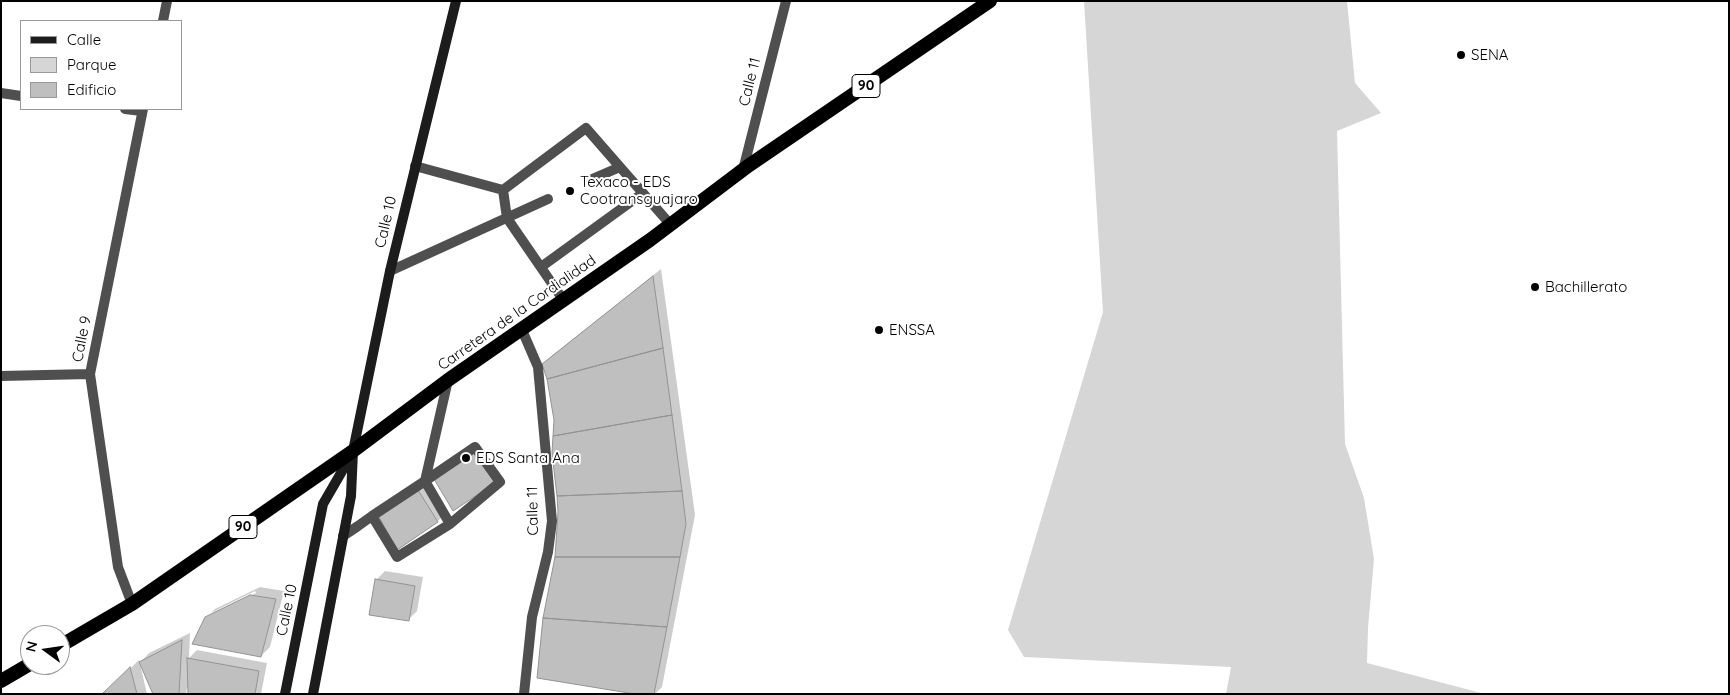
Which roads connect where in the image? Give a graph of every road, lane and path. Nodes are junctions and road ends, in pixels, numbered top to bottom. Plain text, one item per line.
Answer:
1 (167, 1) edge
2 (456, 1) edge
3 (786, 1) edge
4 (990, 1) edge
5 (163, 20) edge
6 (1, 94) edge
7 (20, 96) edge
8 (143, 110) edge
9 (415, 166) junction
10 (620, 167) junction
11 (743, 170) junction
12 (590, 180) dead end
13 (503, 190) junction
14 (643, 193) junction
15 (548, 199) dead end
16 (507, 218) junction
17 (670, 224) junction
18 (541, 267) junction
19 (390, 271) junction
20 (564, 301) junction
21 (522, 330) junction
22 (90, 374) junction
23 (1, 376) edge
24 (448, 380) junction
25 (353, 451) junction
26 (425, 481) junction
27 (372, 516) junction
28 (450, 524) junction
29 (343, 536) junction
30 (132, 604) junction
31 (70, 640) edge
32 (20, 670) edge
33 (1, 681) edge
34 (285, 694) edge
35 (313, 694) edge
36 (524, 694) edge

1 - 5 street
2 - 9 main road, Calle 10
3 - 11 street, Calle 11
4 - 11 highway, Carretera de la Cordialidad / 90
6 - 7 street
8 - 22 street, Calle 9
9 - 13 street
9 - 19 main road, Calle 10
10 - 12 street
10 - 13 street
10 - 14 street
11 - 17 highway, Carretera de la Cordialidad / 90
13 - 16 street
14 - 17 street
14 - 18 street
15 - 16 street
16 - 18 street
16 - 19 street
17 - 20 highway, Carretera de la Cordialidad / 90
18 - 20 street
19 - 25 main road, Calle 10
20 - 21 highway, Carretera de la Cordialidad / 90
21 - 24 highway, Carretera de la Cordialidad / 90
21 - 36 street, Calle 11
22 - 23 street
22 - 30 street, Calle 9
24 - 25 highway, Carretera de la Cordialidad / 90
24 - 26 street
25 - 29 main road, Calle 10
25 - 30 highway, Carretera de la Cordialidad / 90
25 - 34 main road, Calle 10
26 - 27 street
26 - 28 street
26 - 28 street
27 - 28 street
27 - 29 street
29 - 35 main road, Calle 10
30 - 31 highway, Carretera de la Cordialidad / 90
32 - 33 highway

